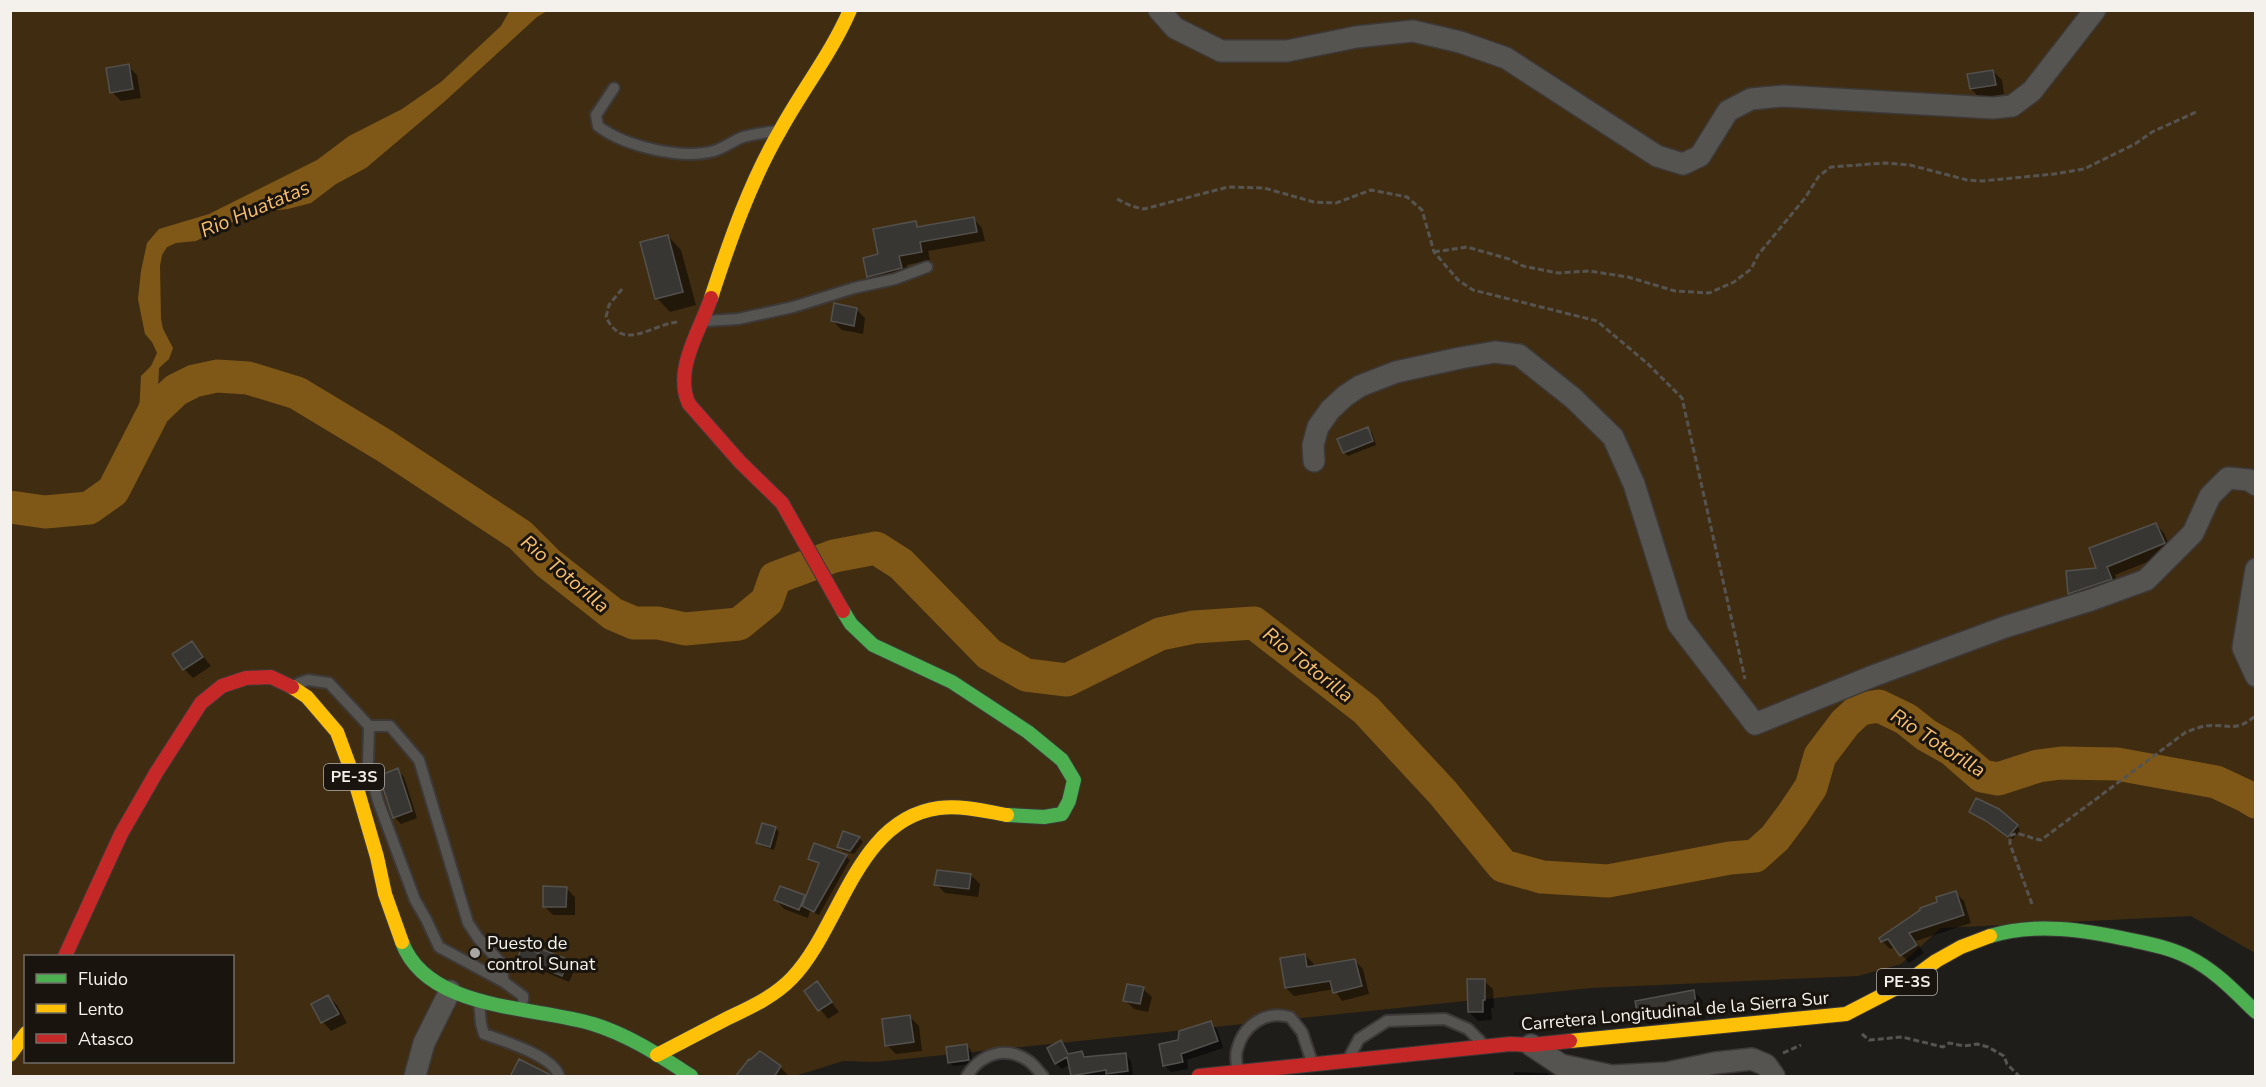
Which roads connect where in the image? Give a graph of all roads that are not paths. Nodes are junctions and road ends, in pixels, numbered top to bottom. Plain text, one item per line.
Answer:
1 (850, 10) edge
2 (1159, 10) edge
3 (2095, 10) edge
4 (614, 88) dead end
5 (781, 130) junction
6 (927, 267) dead end
7 (703, 321) junction
8 (1314, 461) dead end
9 (2256, 485) edge
10 (2256, 569) edge
11 (2256, 676) edge
12 (291, 686) junction
13 (369, 726) junction
14 (65, 955) edge
15 (504, 982) junction
16 (450, 991) junction
17 (479, 1000) junction
18 (524, 1010) junction
19 (2256, 1012) edge
20 (24, 1036) edge
21 (1531, 1045) junction
22 (1485, 1047) junction
23 (10, 1055) edge
24 (657, 1055) junction
25 (1347, 1062) junction
26 (1308, 1071) edge
27 (1237, 1072) junction
28 (416, 1077) edge
29 (560, 1077) edge
30 (691, 1077) edge
31 (967, 1077) edge
32 (1044, 1077) edge
33 (1199, 1077) edge
34 (1774, 1077) edge

1 - 5 main road
2 - 3 street
4 - 5 lane
5 - 7 main road
6 - 7 lane
7 - 24 main road
8 - 9 street
10 - 11 street
12 - 13 lane
12 - 14 main road, PE-3S
12 - 16 main road, PE-3S
13 - 15 lane
13 - 15 lane
15 - 18 lane
16 - 17 main road, PE-3S
16 - 28 street
17 - 18 main road, PE-3S
17 - 29 lane
18 - 24 main road, PE-3S
19 - 21 main road, Carretera Longitudinal de la Sierra Sur / PE-3S
20 - 23 main road
21 - 22 main road, Carretera Longitudinal de la Sierra Sur / PE-3S
21 - 34 street
22 - 25 main road, Carretera Longitudinal de la Sierra Sur / PE-3S
22 - 25 lane
24 - 30 main road, PE-3S
25 - 26 main road, Carretera Longitudinal de la Sierra Sur / PE-3S
26 - 27 main road, Carretera Longitudinal de la Sierra Sur / PE-3S
26 - 27 lane
27 - 33 main road, Carretera Longitudinal de la Sierra Sur / PE-3S
31 - 32 lane

